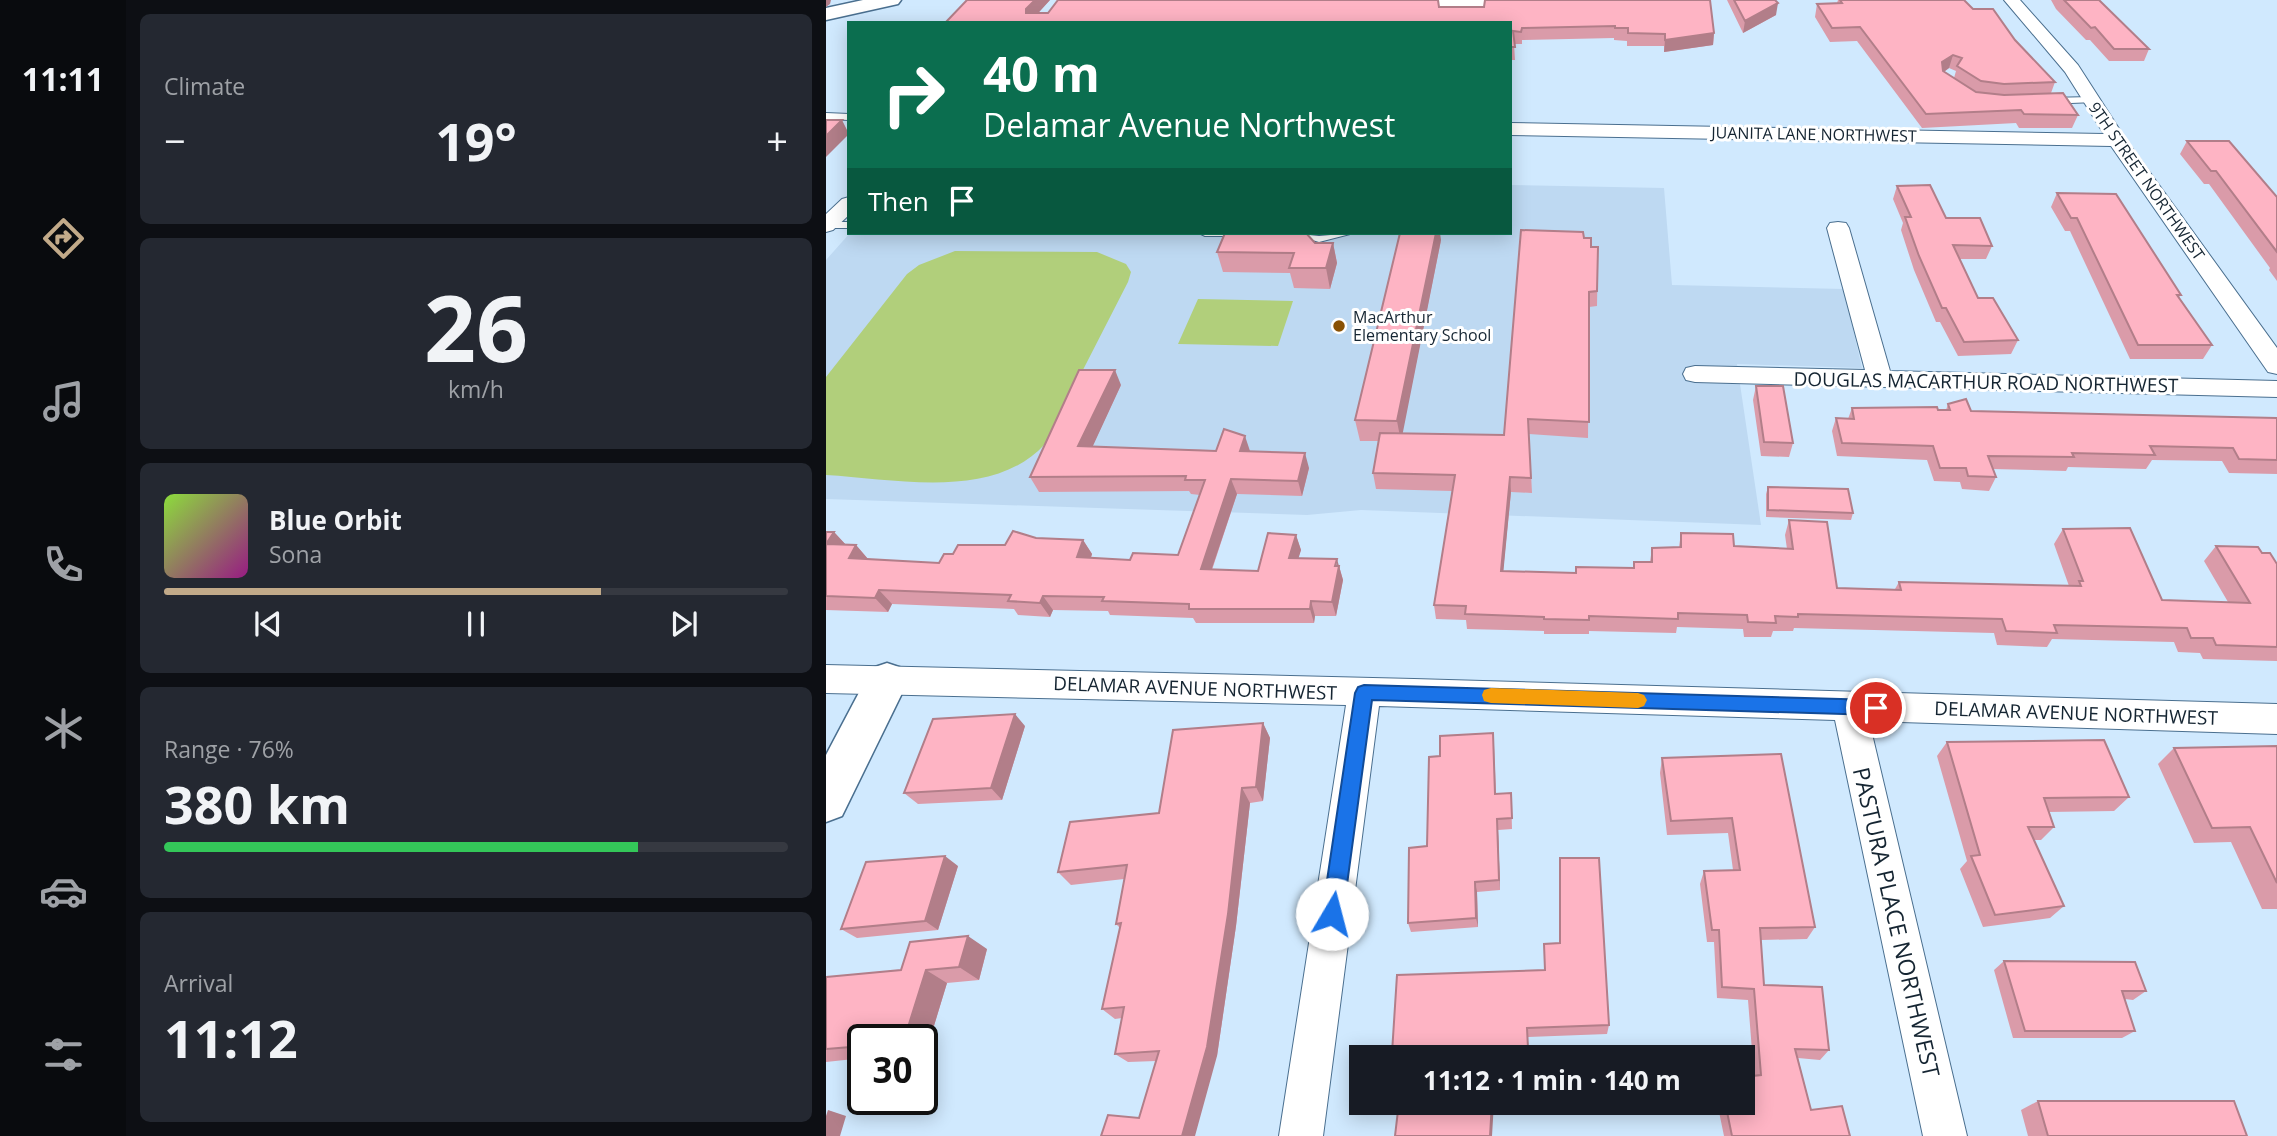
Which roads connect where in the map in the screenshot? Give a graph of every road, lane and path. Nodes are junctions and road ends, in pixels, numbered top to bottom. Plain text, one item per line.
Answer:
1 (891, 0) edge
2 (1377, 0) edge
3 (2012, 0) edge
4 (1463, 1) edge
5 (1545, 3) edge
6 (826, 14) edge
7 (2092, 100) junction
8 (2039, 102) edge
9 (826, 117) edge
10 (847, 117) edge
11 (1512, 129) edge
12 (2117, 140) junction
13 (847, 206) edge
14 (834, 225) edge
15 (1838, 228) dead end
16 (1302, 235) edge
17 (1338, 235) edge
18 (2277, 366) edge
19 (1695, 374) dead end
20 (1880, 379) junction
21 (2277, 389) edge
22 (826, 679) edge
23 (887, 681) junction
24 (1364, 693) junction
25 (1849, 707) junction
26 (2277, 719) edge
27 (826, 801) edge
28 (1301, 1136) edge
29 (1945, 1136) edge

1 - 6 street
2 - 4 street
3 - 7 street, 9TH STREET NORTHWEST
4 - 5 street
7 - 8 lane
7 - 12 street, 9TH STREET NORTHWEST
9 - 10 lane
11 - 12 street, JUANITA LANE NORTHWEST
12 - 18 street, 9TH STREET NORTHWEST
13 - 14 street
15 - 20 street
16 - 17 lane
19 - 20 street, DOUGLAS MACARTHUR ROAD NORTHWEST
20 - 21 street, DOUGLAS MACARTHUR ROAD NORTHWEST
22 - 23 street, DELAMAR AVENUE NORTHWEST
23 - 24 street, DELAMAR AVENUE NORTHWEST
23 - 27 street
24 - 25 street, DELAMAR AVENUE NORTHWEST
24 - 28 street
25 - 26 street, DELAMAR AVENUE NORTHWEST
25 - 29 street, PASTURA PLACE NORTHWEST

